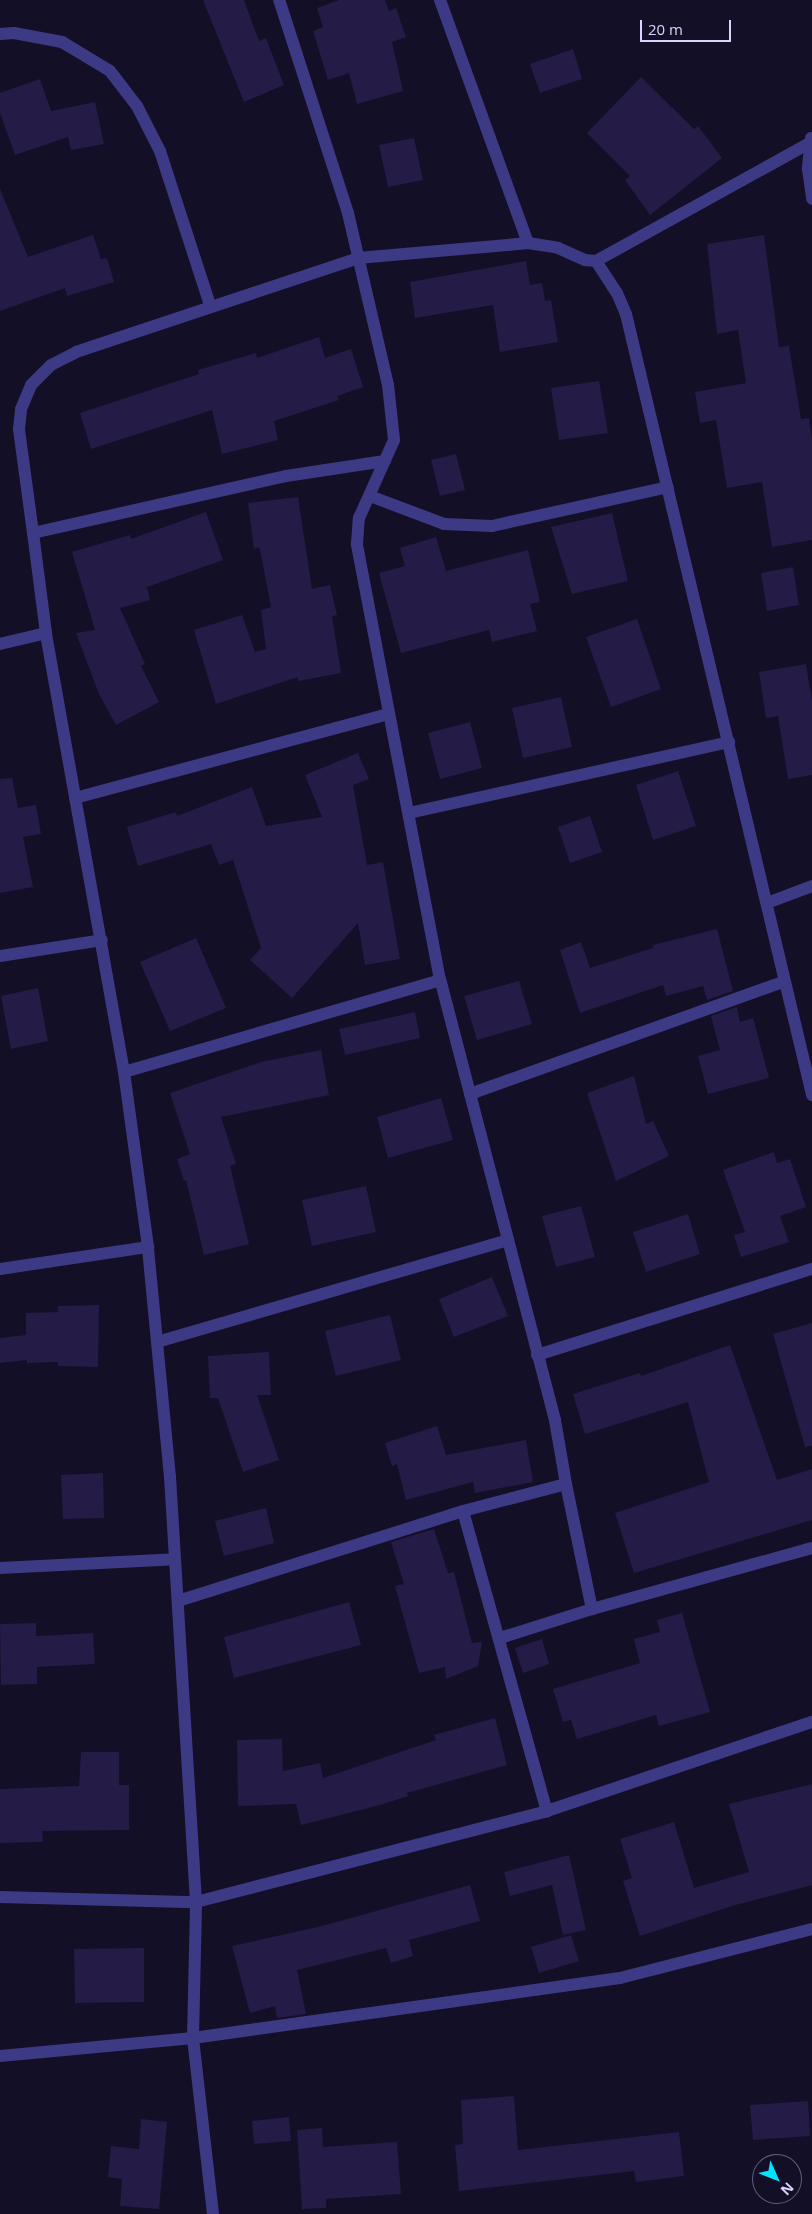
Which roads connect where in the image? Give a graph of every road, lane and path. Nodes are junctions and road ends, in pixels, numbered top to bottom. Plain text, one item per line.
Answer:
1 (279, 0) edge
2 (440, 0) edge
3 (0, 34) edge
4 (810, 140) edge
5 (812, 198) edge
6 (528, 243) junction
7 (358, 258) junction
8 (596, 261) junction
9 (210, 305) junction
10 (386, 461) junction
11 (668, 487) junction
12 (370, 496) junction
13 (33, 533) junction
14 (46, 633) junction
15 (0, 644) edge
16 (389, 714) junction
17 (729, 742) junction
18 (75, 798) junction
19 (409, 813) junction
20 (812, 886) edge
21 (767, 903) junction
22 (102, 940) junction
23 (0, 956) edge
24 (440, 980) junction
25 (783, 982) junction
26 (124, 1072) junction
27 (470, 1094) junction
28 (812, 1095) edge
29 (507, 1240) junction
30 (148, 1247) junction
31 (0, 1269) edge
32 (812, 1269) edge
33 (157, 1342) junction
34 (537, 1355) junction
35 (566, 1484) junction
36 (463, 1511) junction
37 (812, 1548) edge
38 (175, 1559) junction
39 (0, 1568) edge
40 (178, 1601) junction
41 (592, 1609) junction
42 (500, 1638) junction
43 (812, 1722) edge
44 (547, 1811) junction
45 (0, 1896) edge
46 (196, 1902) junction
47 (812, 1929) edge
48 (193, 2038) junction
49 (0, 2056) edge
50 (213, 2214) edge

1 - 7 street
2 - 6 street
3 - 9 street
4 - 5 street
4 - 8 street
6 - 7 street
6 - 8 street
7 - 9 street
7 - 10 street
8 - 11 street
9 - 13 street
10 - 12 street
10 - 13 street
11 - 12 street
11 - 17 street
12 - 16 street
13 - 14 street
14 - 15 street
14 - 18 street
16 - 18 street
16 - 19 street
17 - 19 street
17 - 21 street
18 - 22 street
19 - 24 street
20 - 21 street
21 - 25 street
22 - 23 street
22 - 26 street
24 - 26 street
24 - 27 street
25 - 27 street
25 - 28 street
26 - 30 street
27 - 29 street
29 - 33 street
29 - 34 street
30 - 31 street
30 - 33 street
32 - 34 street
33 - 38 street
34 - 35 street
35 - 36 street
35 - 41 street
36 - 40 street
36 - 42 street
37 - 41 street
38 - 39 street
38 - 40 street
40 - 46 street
41 - 42 street
42 - 44 street
43 - 44 street
44 - 46 street
45 - 46 street
46 - 48 street
47 - 48 street
48 - 49 street
48 - 50 street

